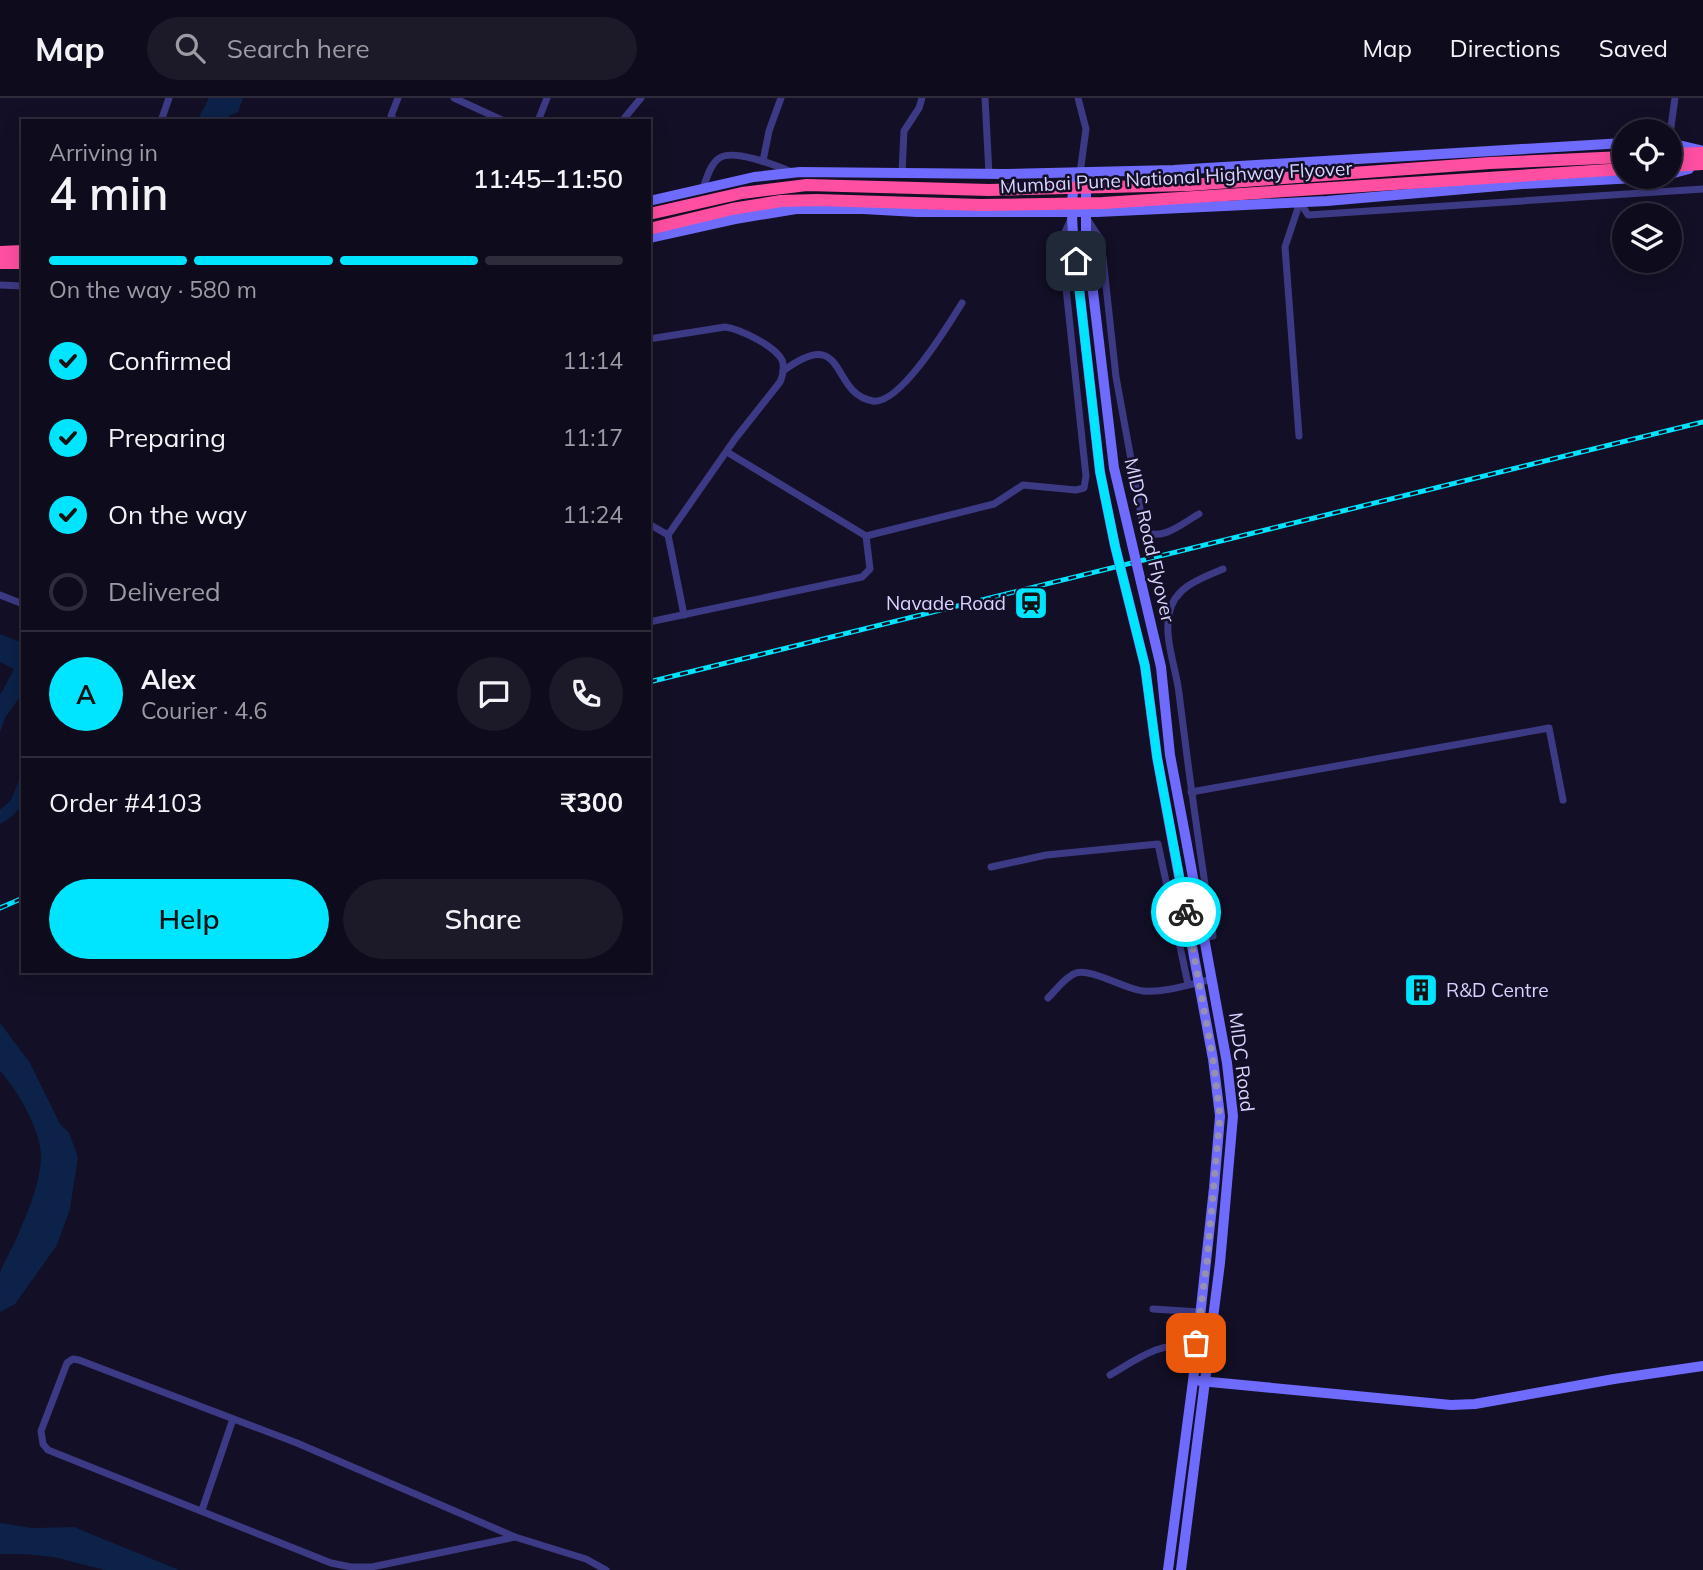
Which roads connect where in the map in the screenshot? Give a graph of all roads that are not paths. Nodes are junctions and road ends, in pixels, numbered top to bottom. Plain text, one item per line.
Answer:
1 (169, 98) edge
2 (398, 98) edge
3 (454, 98) edge
4 (547, 98) edge
5 (641, 98) edge
6 (781, 98) edge
7 (922, 98) edge
8 (985, 98) edge
9 (1078, 98) edge
10 (1675, 98) edge
11 (162, 119) edge
12 (393, 119) edge
13 (500, 119) edge
14 (539, 119) edge
15 (624, 119) edge
16 (1672, 119) edge
17 (1612, 144) edge
18 (1682, 146) edge
19 (1703, 152) edge
20 (1612, 158) edge
21 (1682, 160) edge
22 (763, 161) junction
23 (1682, 164) edge
24 (1703, 165) edge
25 (1612, 170) edge
26 (793, 173) junction
27 (902, 173) junction
28 (1080, 173) junction
29 (989, 174) junction
30 (1612, 179) edge
31 (702, 188) junction
32 (1703, 189) edge
33 (651, 201) edge
34 (1300, 202) junction
35 (651, 214) edge
36 (1072, 214) junction
37 (1085, 214) junction
38 (651, 229) edge
39 (651, 239) edge
40 (21, 251) edge
41 (0, 252) edge
42 (0, 263) edge
43 (21, 263) edge
44 (0, 285) edge
45 (21, 286) edge
46 (962, 303) dead end
47 (651, 340) edge
48 (783, 371) junction
49 (1299, 436) dead end
50 (727, 452) junction
51 (1199, 514) dead end
52 (651, 525) edge
53 (668, 536) junction
54 (866, 536) junction
55 (1223, 569) dead end
56 (0, 595) edge
57 (21, 603) edge
58 (684, 615) junction
59 (651, 622) edge
60 (1191, 792) junction
61 (1563, 800) dead end
62 (1187, 849) junction
63 (1175, 853) junction
64 (991, 867) dead end
65 (1204, 937) junction
66 (1212, 979) junction
67 (1194, 983) junction
68 (1048, 998) dead end
69 (1153, 1308) dead end
70 (1200, 1312) junction
71 (1196, 1343) junction
72 (1703, 1366) edge
73 (1110, 1375) dead end
74 (1193, 1381) junction
75 (1206, 1382) junction
76 (233, 1419) junction
77 (202, 1510) junction
78 (515, 1537) junction
79 (606, 1570) edge
80 (1168, 1570) edge
81 (1181, 1570) edge

1 - 11 street
2 - 12 street
3 - 13 street
4 - 14 street
5 - 15 street
6 - 22 street
7 - 27 street
8 - 29 street
9 - 28 street
10 - 16 street
17 - 28 main road
18 - 19 main road
19 - 21 highway
20 - 35 highway, Mumbai Pune National Highway Flyover, bridge
22 - 26 street
22 - 31 street
23 - 24 highway
25 - 38 highway, Mumbai Pune National Highway Flyover, bridge
26 - 27 main road
26 - 31 main road
27 - 29 main road
28 - 29 main road
28 - 36 main road, MIDC Road Flyover
28 - 37 main road, MIDC Road Flyover
30 - 34 main road
31 - 33 main road
32 - 34 street
34 - 37 main road
34 - 49 street
36 - 37 main road
36 - 39 main road
36 - 54 street
36 - 63 main road, MIDC Road Flyover, bridge
37 - 51 street
37 - 62 main road, MIDC Road Flyover, bridge
40 - 41 highway
42 - 43 highway
44 - 45 street
46 - 48 street
47 - 48 street
48 - 50 street
50 - 53 street
50 - 54 street
52 - 53 street
53 - 58 street
54 - 58 street
55 - 60 street
56 - 57 street
58 - 59 street
60 - 61 street
60 - 65 street
62 - 63 main road
62 - 65 main road, MIDC Road
63 - 67 main road, MIDC Road
64 - 67 street
65 - 66 main road, MIDC Road
66 - 67 street
66 - 75 main road, MIDC Road
67 - 68 street
67 - 70 main road, MIDC Road
69 - 70 street
70 - 71 main road, MIDC Road
71 - 73 street
71 - 74 main road, MIDC Road
72 - 75 main road
74 - 75 main road
74 - 80 main road, MIDC Road
75 - 81 main road, MIDC Road
76 - 77 street
76 - 77 street
76 - 78 street
77 - 78 street
78 - 79 street

